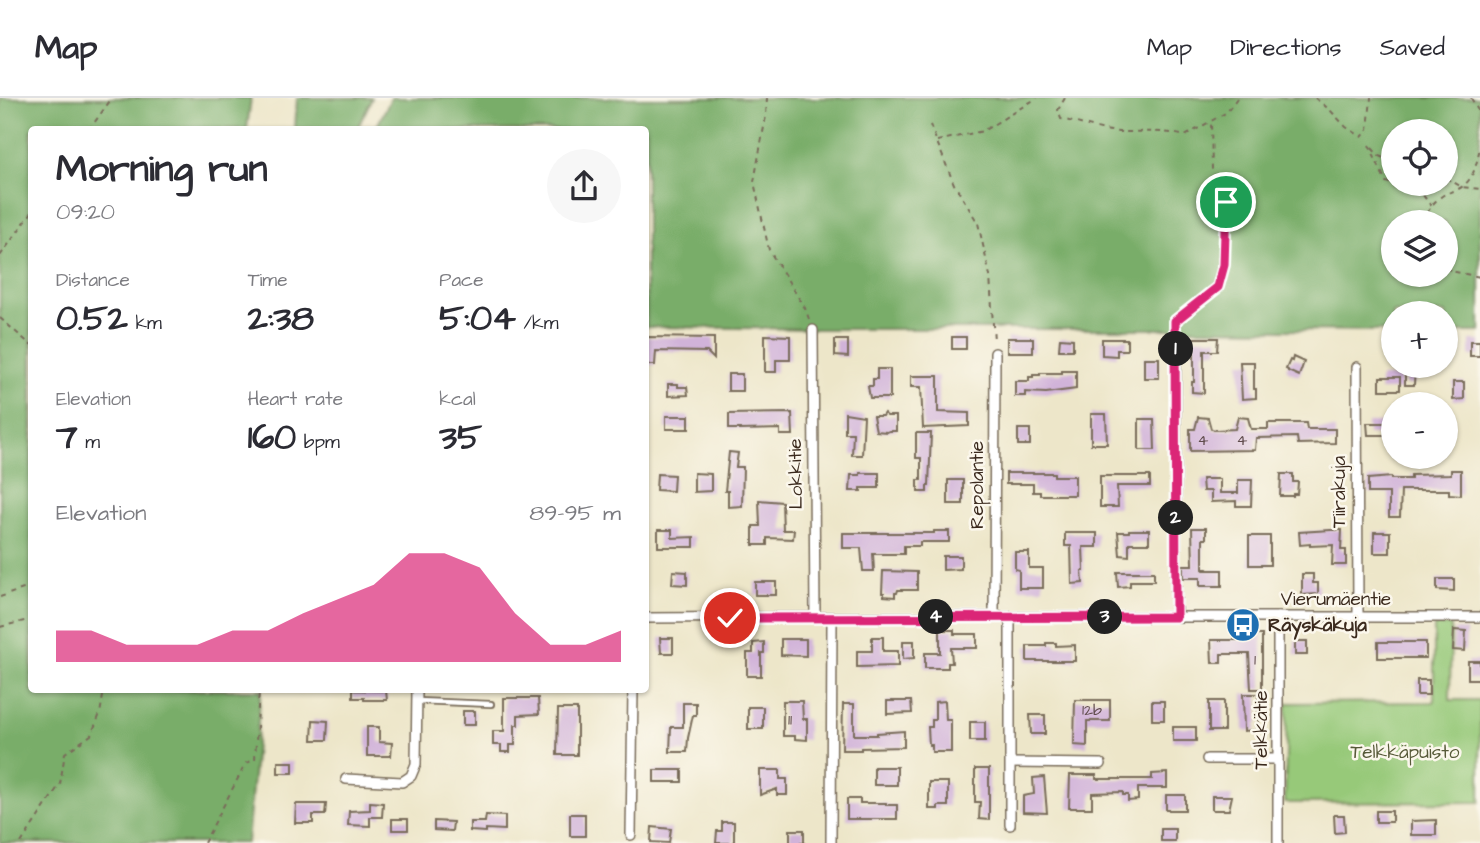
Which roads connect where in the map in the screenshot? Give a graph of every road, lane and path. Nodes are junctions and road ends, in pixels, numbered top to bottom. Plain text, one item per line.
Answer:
1 (112, 98) edge
2 (767, 98) edge
3 (1037, 98) edge
4 (1065, 98) edge
5 (1237, 98) edge
6 (1315, 98) edge
7 (1371, 98) edge
8 (1471, 98) edge
9 (1211, 122) junction
10 (930, 125) dead end
11 (92, 126) edge
12 (1480, 126) edge
13 (936, 141) junction
14 (1480, 147) edge
15 (1381, 157) edge
16 (1381, 171) edge
17 (1458, 185) edge
18 (1462, 187) junction
19 (1480, 189) edge
20 (1424, 196) edge
21 (1432, 207) junction
22 (1428, 210) edge
23 (28, 218) edge
24 (0, 256) edge
25 (1458, 272) edge
26 (1480, 277) edge
27 (0, 318) edge
28 (813, 330) joint
29 (28, 342) edge
30 (1176, 347) joint
31 (995, 353) joint
32 (1357, 367) dead end
33 (28, 587) edge
34 (0, 597) edge
35 (1357, 616) junction
36 (815, 617) junction
37 (832, 617) junction
38 (994, 617) junction
39 (1010, 617) junction
40 (1176, 617) junction
41 (1278, 617) junction
42 (1480, 617) edge
43 (649, 618) edge
44 (28, 620) edge
45 (0, 627) edge
46 (104, 693) edge
47 (259, 693) edge
48 (417, 693) edge
49 (633, 693) edge
50 (417, 701) junction
51 (491, 704) dead end
52 (1278, 759) junction
53 (1207, 760) dead end
54 (1011, 763) junction
55 (1101, 764) dead end
56 (346, 779) dead end
57 (1010, 825) dead end
58 (631, 835) dead end
59 (21, 843) edge
60 (204, 843) edge
61 (831, 843) edge
62 (1278, 843) edge

1 - 11 path
2 - 28 path
3 - 13 path
4 - 9 path
5 - 9 path
6 - 7 path
8 - 12 path
9 - 30 path
10 - 13 path
13 - 31 path
14 - 18 path
15 - 16 path
17 - 18 path
18 - 19 path
18 - 21 path
20 - 21 path
21 - 22 path
23 - 24 path
25 - 26 path
27 - 29 path
28 - 36 street, Lokkitie
30 - 40 street
31 - 38 street, Repolantie
32 - 35 street, Tiirakuja
33 - 34 path
35 - 41 street, Vierumäentie
35 - 42 street, Vierumäentie
36 - 37 street, Vierumäentie
36 - 43 street, Vierumäentie
37 - 38 street, Vierumäentie
37 - 61 street
38 - 39 street, Vierumäentie
39 - 40 street, Vierumäentie
39 - 54 street
40 - 41 street, Vierumäentie
41 - 52 street, Telkkätie
44 - 45 path
46 - 59 path
47 - 60 path
48 - 50 street
49 - 58 street
50 - 51 lane
50 - 56 street
52 - 53 street
52 - 62 street, Telkkätie
54 - 55 street
54 - 57 street

